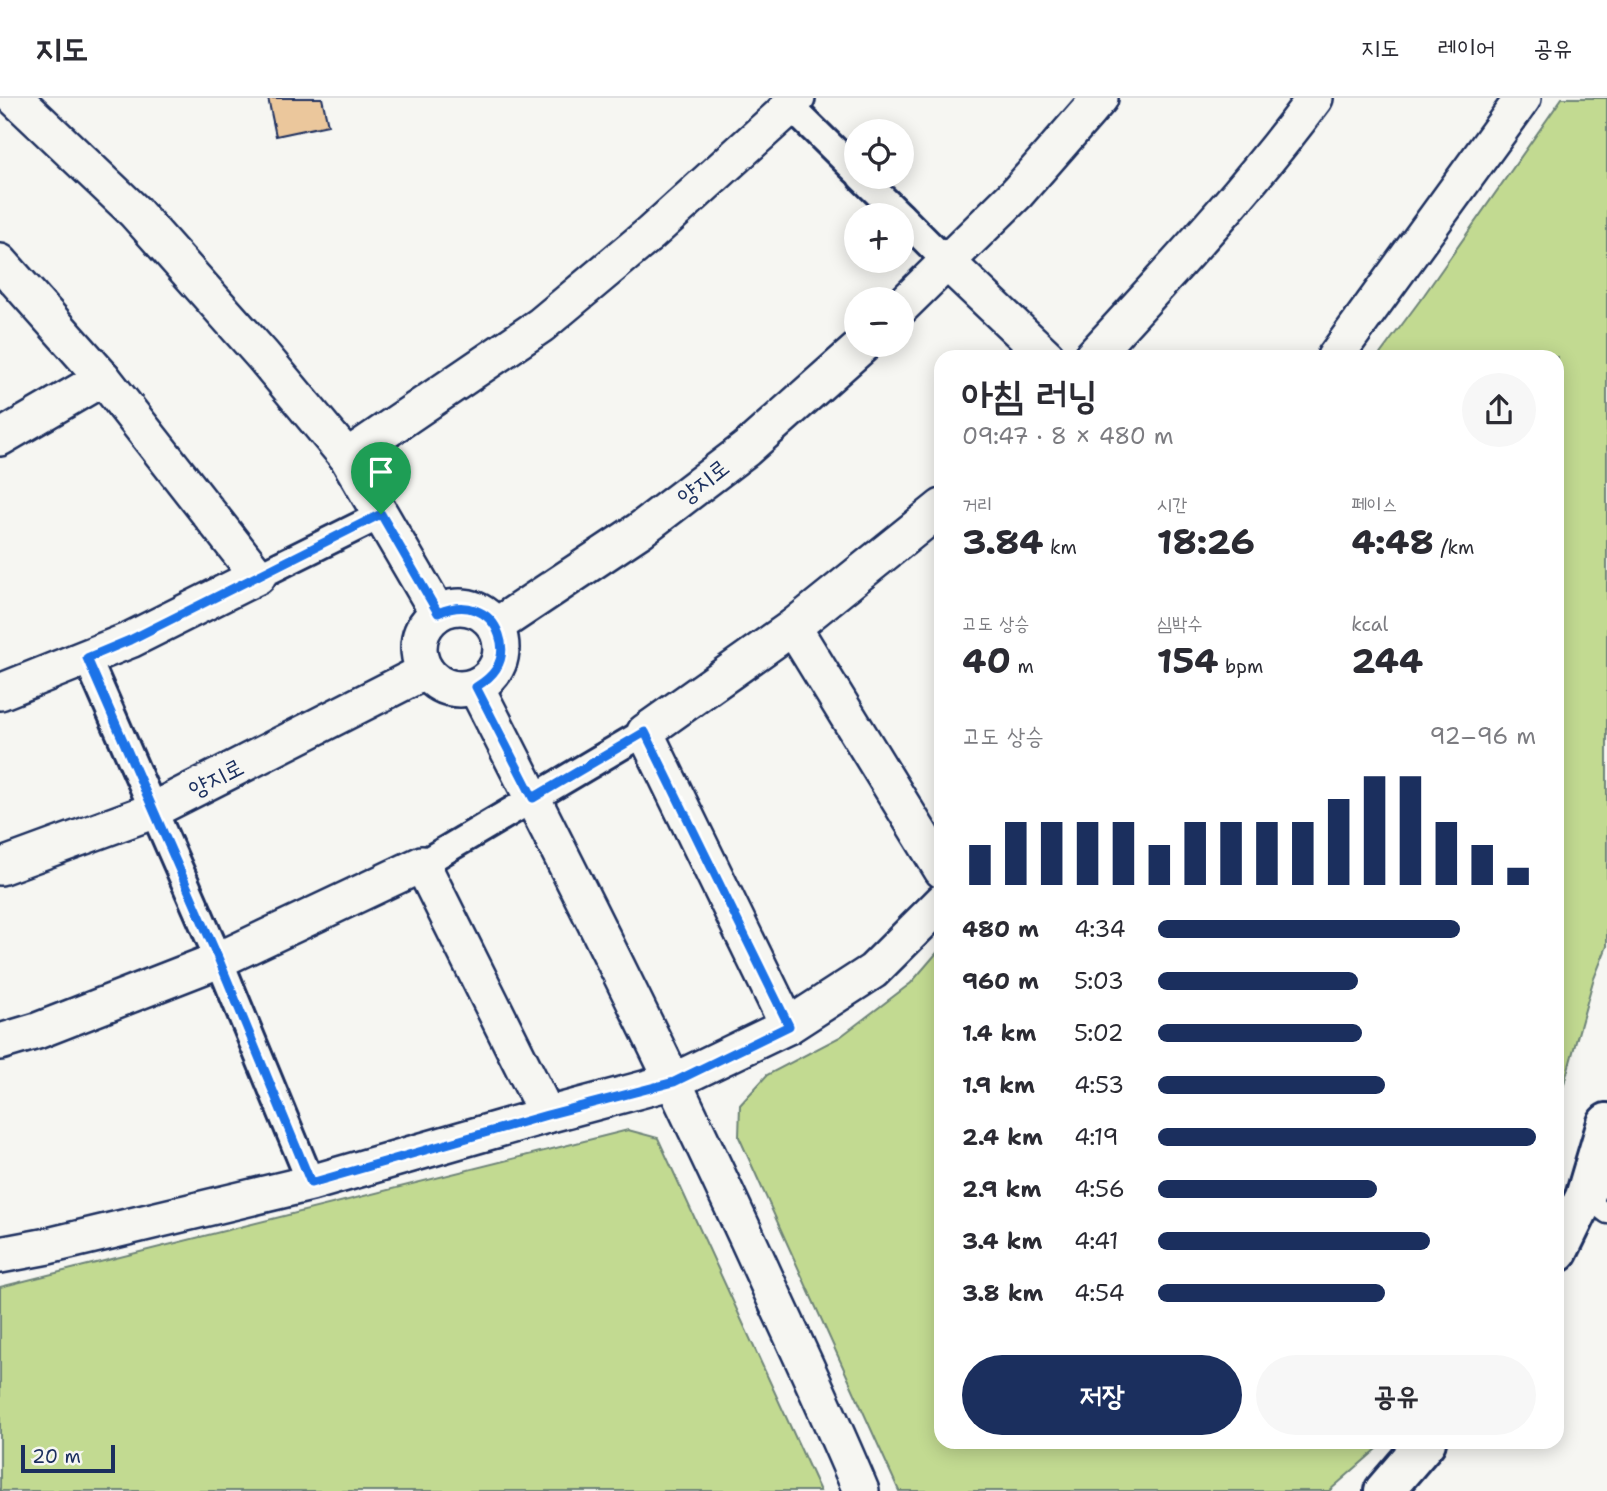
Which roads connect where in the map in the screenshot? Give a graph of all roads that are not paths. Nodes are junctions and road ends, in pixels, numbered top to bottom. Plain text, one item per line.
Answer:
1 (15, 98) edge
2 (1100, 98) edge
3 (1315, 98) edge
4 (1523, 98) edge
5 (793, 102) edge
6 (844, 158) edge
7 (873, 189) edge
8 (888, 203) edge
9 (914, 229) edge
10 (0, 262) edge
11 (947, 262) junction
12 (914, 294) edge
13 (1040, 350) edge
14 (1099, 350) edge
15 (1340, 350) edge
16 (850, 357) edge
17 (103, 378) junction
18 (0, 438) edge
19 (348, 457) junction
20 (381, 514) junction
21 (934, 518) edge
22 (258, 576) junction
23 (438, 613) junction
24 (496, 626) junction
25 (793, 628) junction
26 (87, 658) junction
27 (426, 671) junction
28 (476, 687) junction
29 (0, 692) edge
30 (645, 732) junction
31 (533, 798) junction
32 (153, 810) junction
33 (934, 857) edge
34 (422, 864) junction
35 (0, 867) edge
36 (934, 910) edge
37 (219, 960) junction
38 (789, 1026) junction
39 (0, 1042) edge
40 (674, 1082) junction
41 (547, 1115) junction
42 (1607, 1124) edge
43 (311, 1183) junction
44 (1596, 1205) edge
45 (1564, 1245) edge
46 (0, 1255) edge
47 (1420, 1449) edge
48 (861, 1491) edge
49 (1384, 1491) edge

1 - 19 street
2 - 11 street
3 - 14 street
4 - 15 street
5 - 6 street
5 - 19 street
7 - 8 street
9 - 11 street
10 - 17 street
11 - 12 street
11 - 13 street
16 - 24 street, 양지로
17 - 18 street
17 - 22 street
19 - 20 street
20 - 22 street
20 - 23 street
21 - 25 street
22 - 26 street
23 - 24 street
23 - 27 street
24 - 28 street
25 - 30 street
25 - 33 street
26 - 29 street
26 - 32 street
27 - 28 street
27 - 32 street, 양지로
28 - 31 street
30 - 31 street
30 - 38 street
31 - 34 street
31 - 40 street
32 - 35 street, 양지로
32 - 37 street
34 - 37 street
34 - 41 street
36 - 38 street
37 - 39 street
37 - 43 street
38 - 40 street
40 - 41 street
40 - 48 street
41 - 43 street
42 - 44 street
43 - 46 street
44 - 45 street
47 - 49 street

